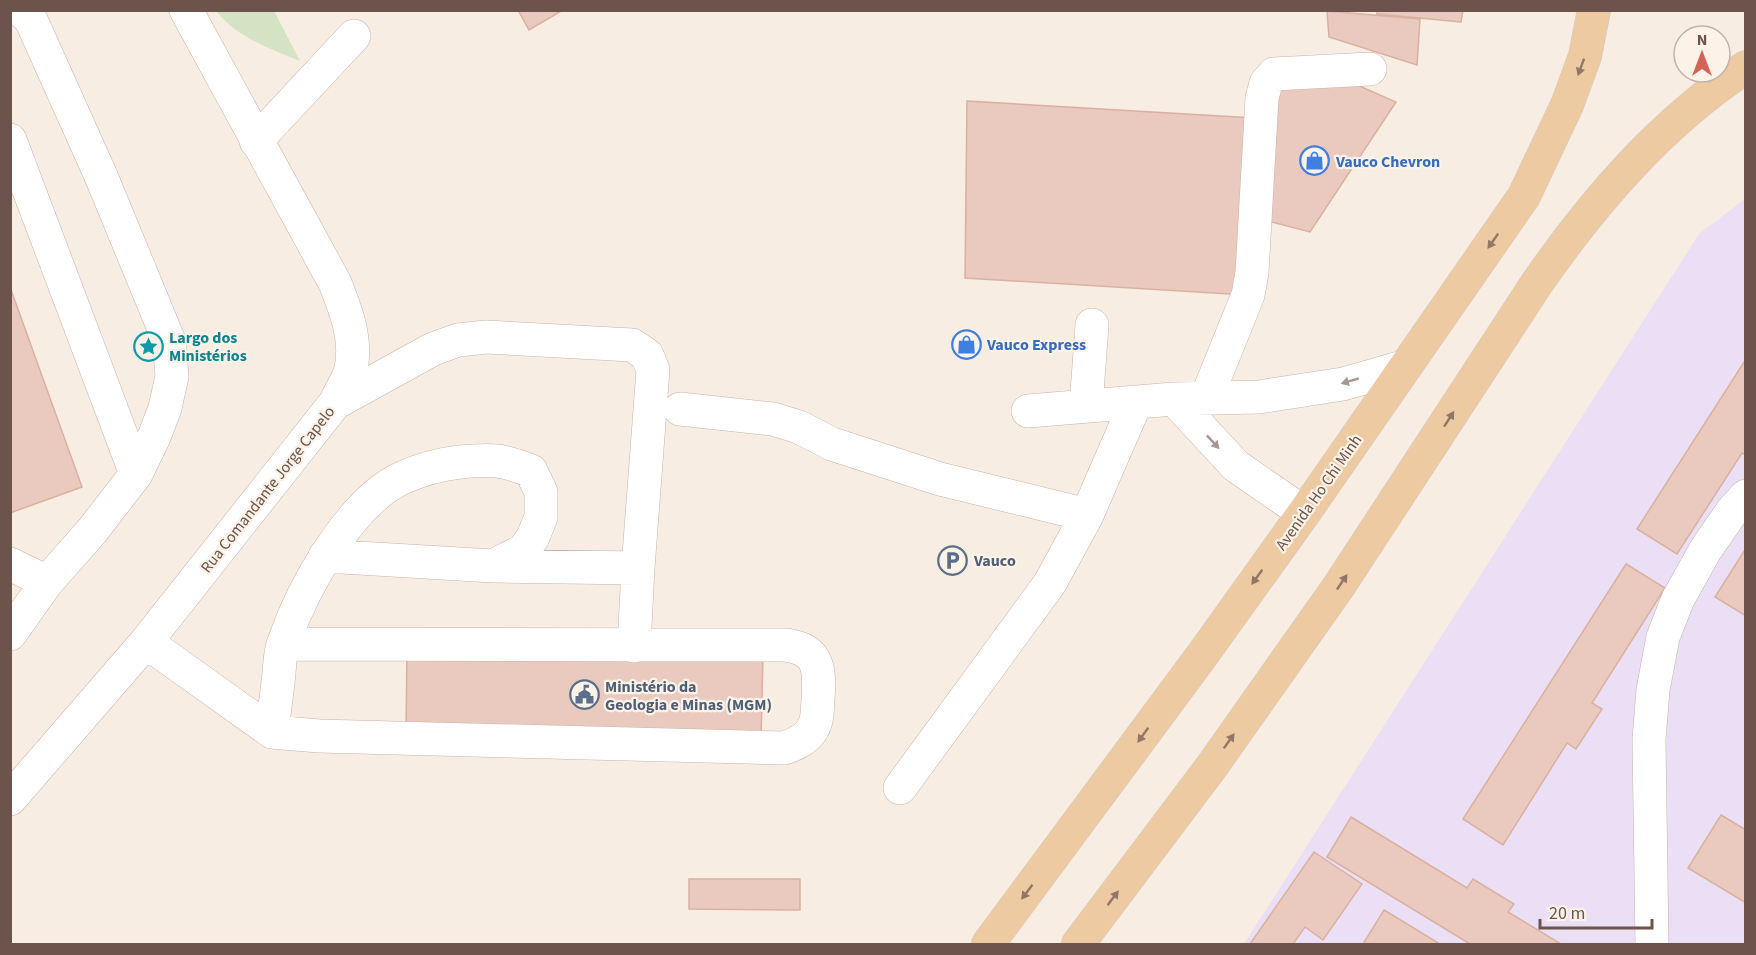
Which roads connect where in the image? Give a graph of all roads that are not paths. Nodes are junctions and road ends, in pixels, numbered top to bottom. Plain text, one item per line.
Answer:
1 (21, 10) edge
2 (186, 10) edge
3 (1594, 10) edge
4 (354, 36) dead end
5 (1746, 67) edge
6 (1370, 69) dead end
7 (10, 140) edge
8 (256, 141) junction
9 (1092, 325) dead end
10 (1406, 366) junction
11 (1174, 399) junction
12 (1206, 399) junction
13 (1136, 402) junction
14 (335, 403) junction
15 (1086, 406) junction
16 (680, 409) dead end
17 (1028, 411) dead end
18 (136, 474) junction
19 (1746, 496) edge
20 (1304, 513) junction
21 (1087, 515) junction
22 (325, 556) junction
23 (10, 564) edge
24 (493, 566) junction
25 (638, 568) junction
26 (47, 582) junction
27 (10, 634) edge
28 (146, 642) junction
29 (283, 644) junction
30 (634, 646) junction
31 (272, 732) junction
32 (900, 788) dead end
33 (10, 799) edge
34 (988, 945) edge
35 (1078, 945) edge
36 (1652, 945) edge

1 - 18 street
2 - 8 street, Rua Comandante Jorge Capelo
3 -> 10 main road, Avenida Ho Chi Minh
4 - 8 street
35 -> 5 main road
6 - 12 street
7 - 18 street
8 - 14 street, Rua Comandante Jorge Capelo
9 - 15 street
10 -> 12 street
10 - 20 main road, Avenida Ho Chi Minh
11 - 12 street
11 - 13 street
11 -> 20 street
13 - 15 street
13 - 21 street
14 - 25 street
14 - 28 street, Rua Comandante Jorge Capelo
15 - 17 street
16 - 21 street
18 - 26 street
19 - 36 street
20 -> 34 main road, Avenida Ho Chi Minh
21 - 32 street
22 - 24 street
22 - 24 street
22 - 29 street
23 - 26 street
24 - 25 street
25 - 30 street
26 - 27 street
28 - 31 street
28 - 33 street, Rua Comandante Jorge Capelo
29 - 30 street
29 - 31 street
30 - 31 street

